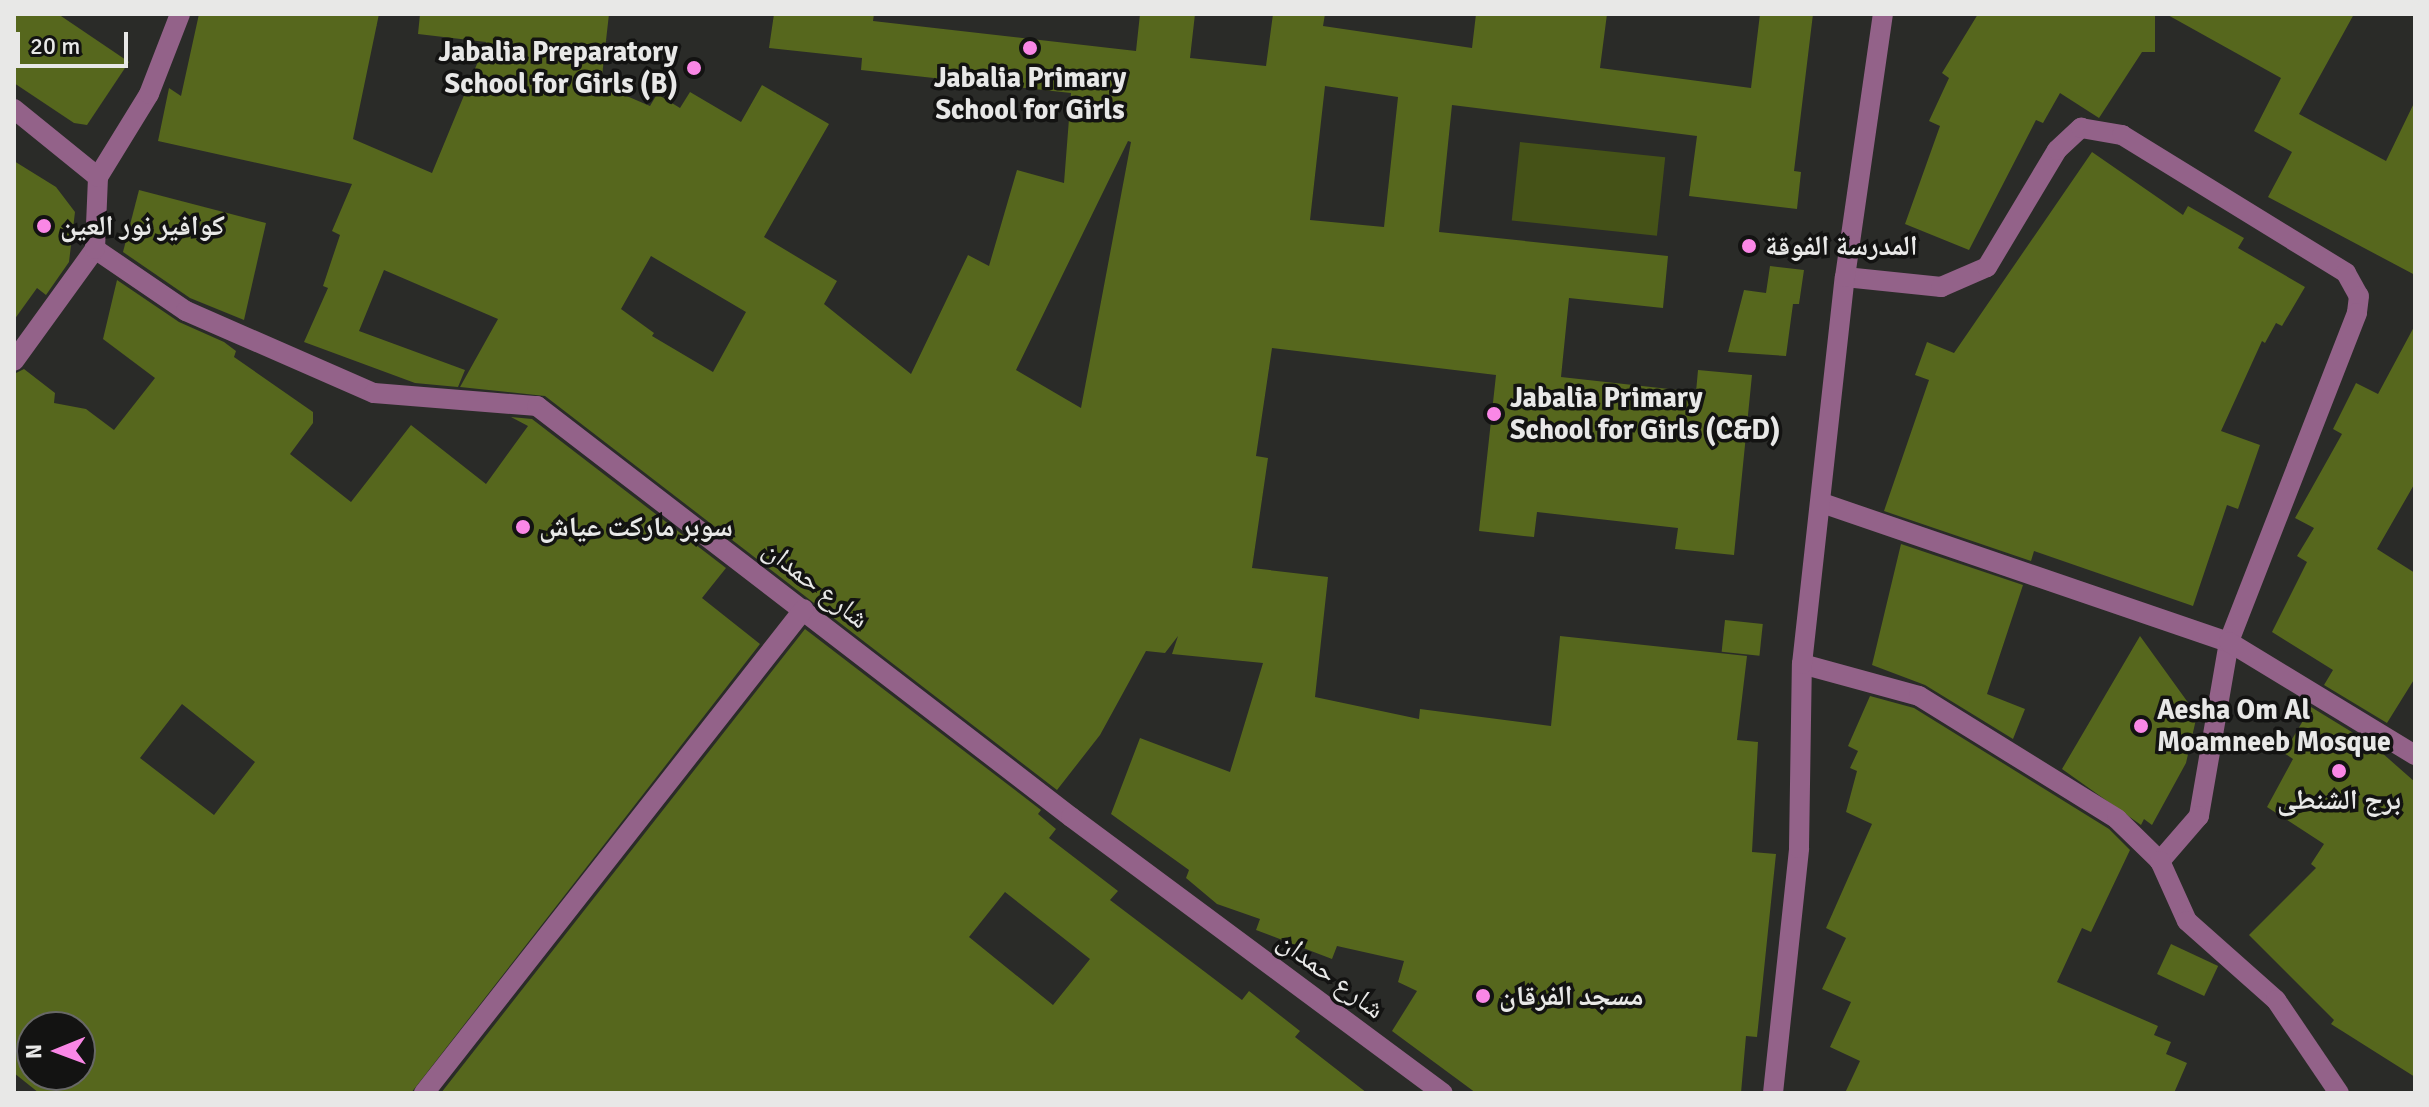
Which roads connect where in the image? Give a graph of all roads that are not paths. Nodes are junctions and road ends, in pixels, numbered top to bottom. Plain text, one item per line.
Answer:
1 (180, 14) edge
2 (1883, 14) edge
3 (14, 109) edge
4 (98, 177) junction
5 (95, 249) junction
6 (1845, 277) junction
7 (14, 361) edge
8 (1822, 503) junction
9 (804, 609) junction
10 (2229, 642) junction
11 (1802, 664) junction
12 (2415, 755) edge
13 (2160, 861) junction
14 (424, 1093) edge
15 (1443, 1093) edge
16 (1773, 1093) edge
17 (2339, 1093) edge

1 - 4 street
2 - 6 street
3 - 4 street
4 - 5 street
5 - 7 street
5 - 9 street, شارع حمدان
6 - 8 street
6 - 10 street
8 - 10 street
8 - 11 street
9 - 14 street
9 - 15 street, شارع حمدان
10 - 12 street
10 - 13 street
11 - 13 street
11 - 16 street
13 - 17 street

